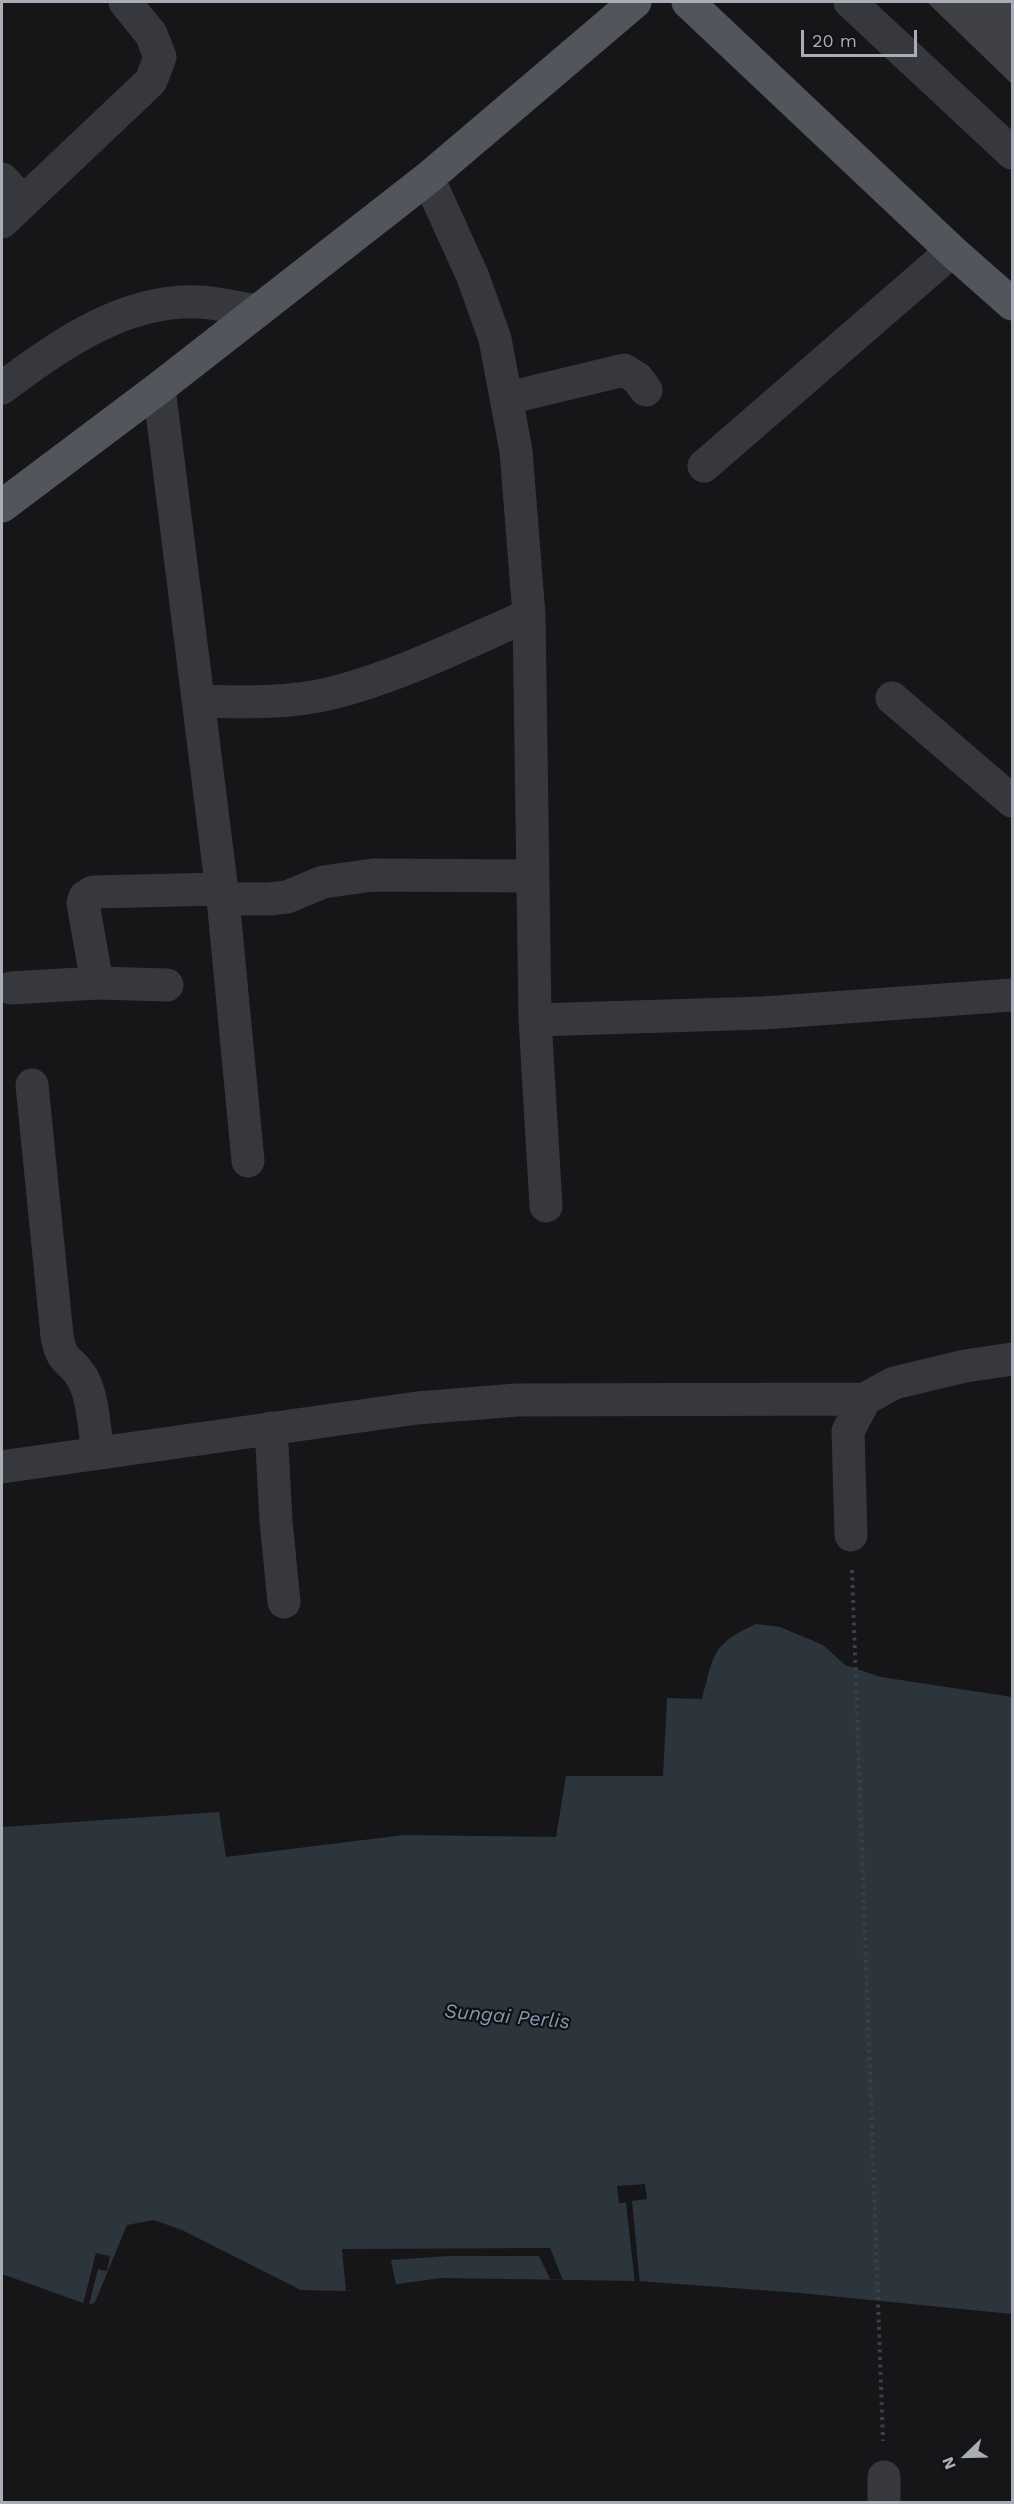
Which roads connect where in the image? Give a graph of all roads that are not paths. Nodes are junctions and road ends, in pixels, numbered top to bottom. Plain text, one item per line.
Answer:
1 (125, 2) edge
2 (635, 2) edge
3 (688, 2) edge
4 (850, 2) edge
5 (1012, 153) edge
6 (428, 178) junction
7 (9, 201) edge
8 (952, 251) junction
9 (1010, 295) edge
10 (258, 311) junction
11 (159, 387) junction
12 (2, 388) edge
13 (646, 390) dead end
14 (508, 398) junction
15 (704, 466) dead end
16 (2, 506) edge
17 (529, 615) junction
18 (892, 698) dead end
19 (199, 701) junction
20 (1012, 801) edge
21 (532, 876) junction
22 (222, 894) junction
23 (97, 983) junction
24 (168, 985) dead end
25 (11, 988) dead end
26 (1012, 995) edge
27 (534, 1020) junction
28 (32, 1084) dead end
29 (248, 1161) dead end
30 (546, 1206) dead end
31 (1012, 1359) edge
32 (865, 1399) junction
33 (271, 1428) junction
34 (98, 1453) junction
35 (2, 1467) edge
36 (851, 1535) road end
37 (284, 1602) dead end

1 - 7 street
2 - 6 main road
3 - 8 main road
4 - 5 street
6 - 10 main road
6 - 14 street
8 - 9 main road
8 - 15 street
10 - 11 main road
10 - 12 street
11 - 16 main road
11 - 19 street
13 - 14 street
14 - 17 street
17 - 19 street
17 - 21 street
18 - 20 street
19 - 22 street
21 - 22 street
21 - 27 street
22 - 23 street
22 - 29 street
23 - 24 street
23 - 25 street
26 - 27 street
27 - 30 street
28 - 34 street
31 - 32 street
32 - 33 street
32 - 36 street
33 - 34 street
33 - 37 street
34 - 35 street

